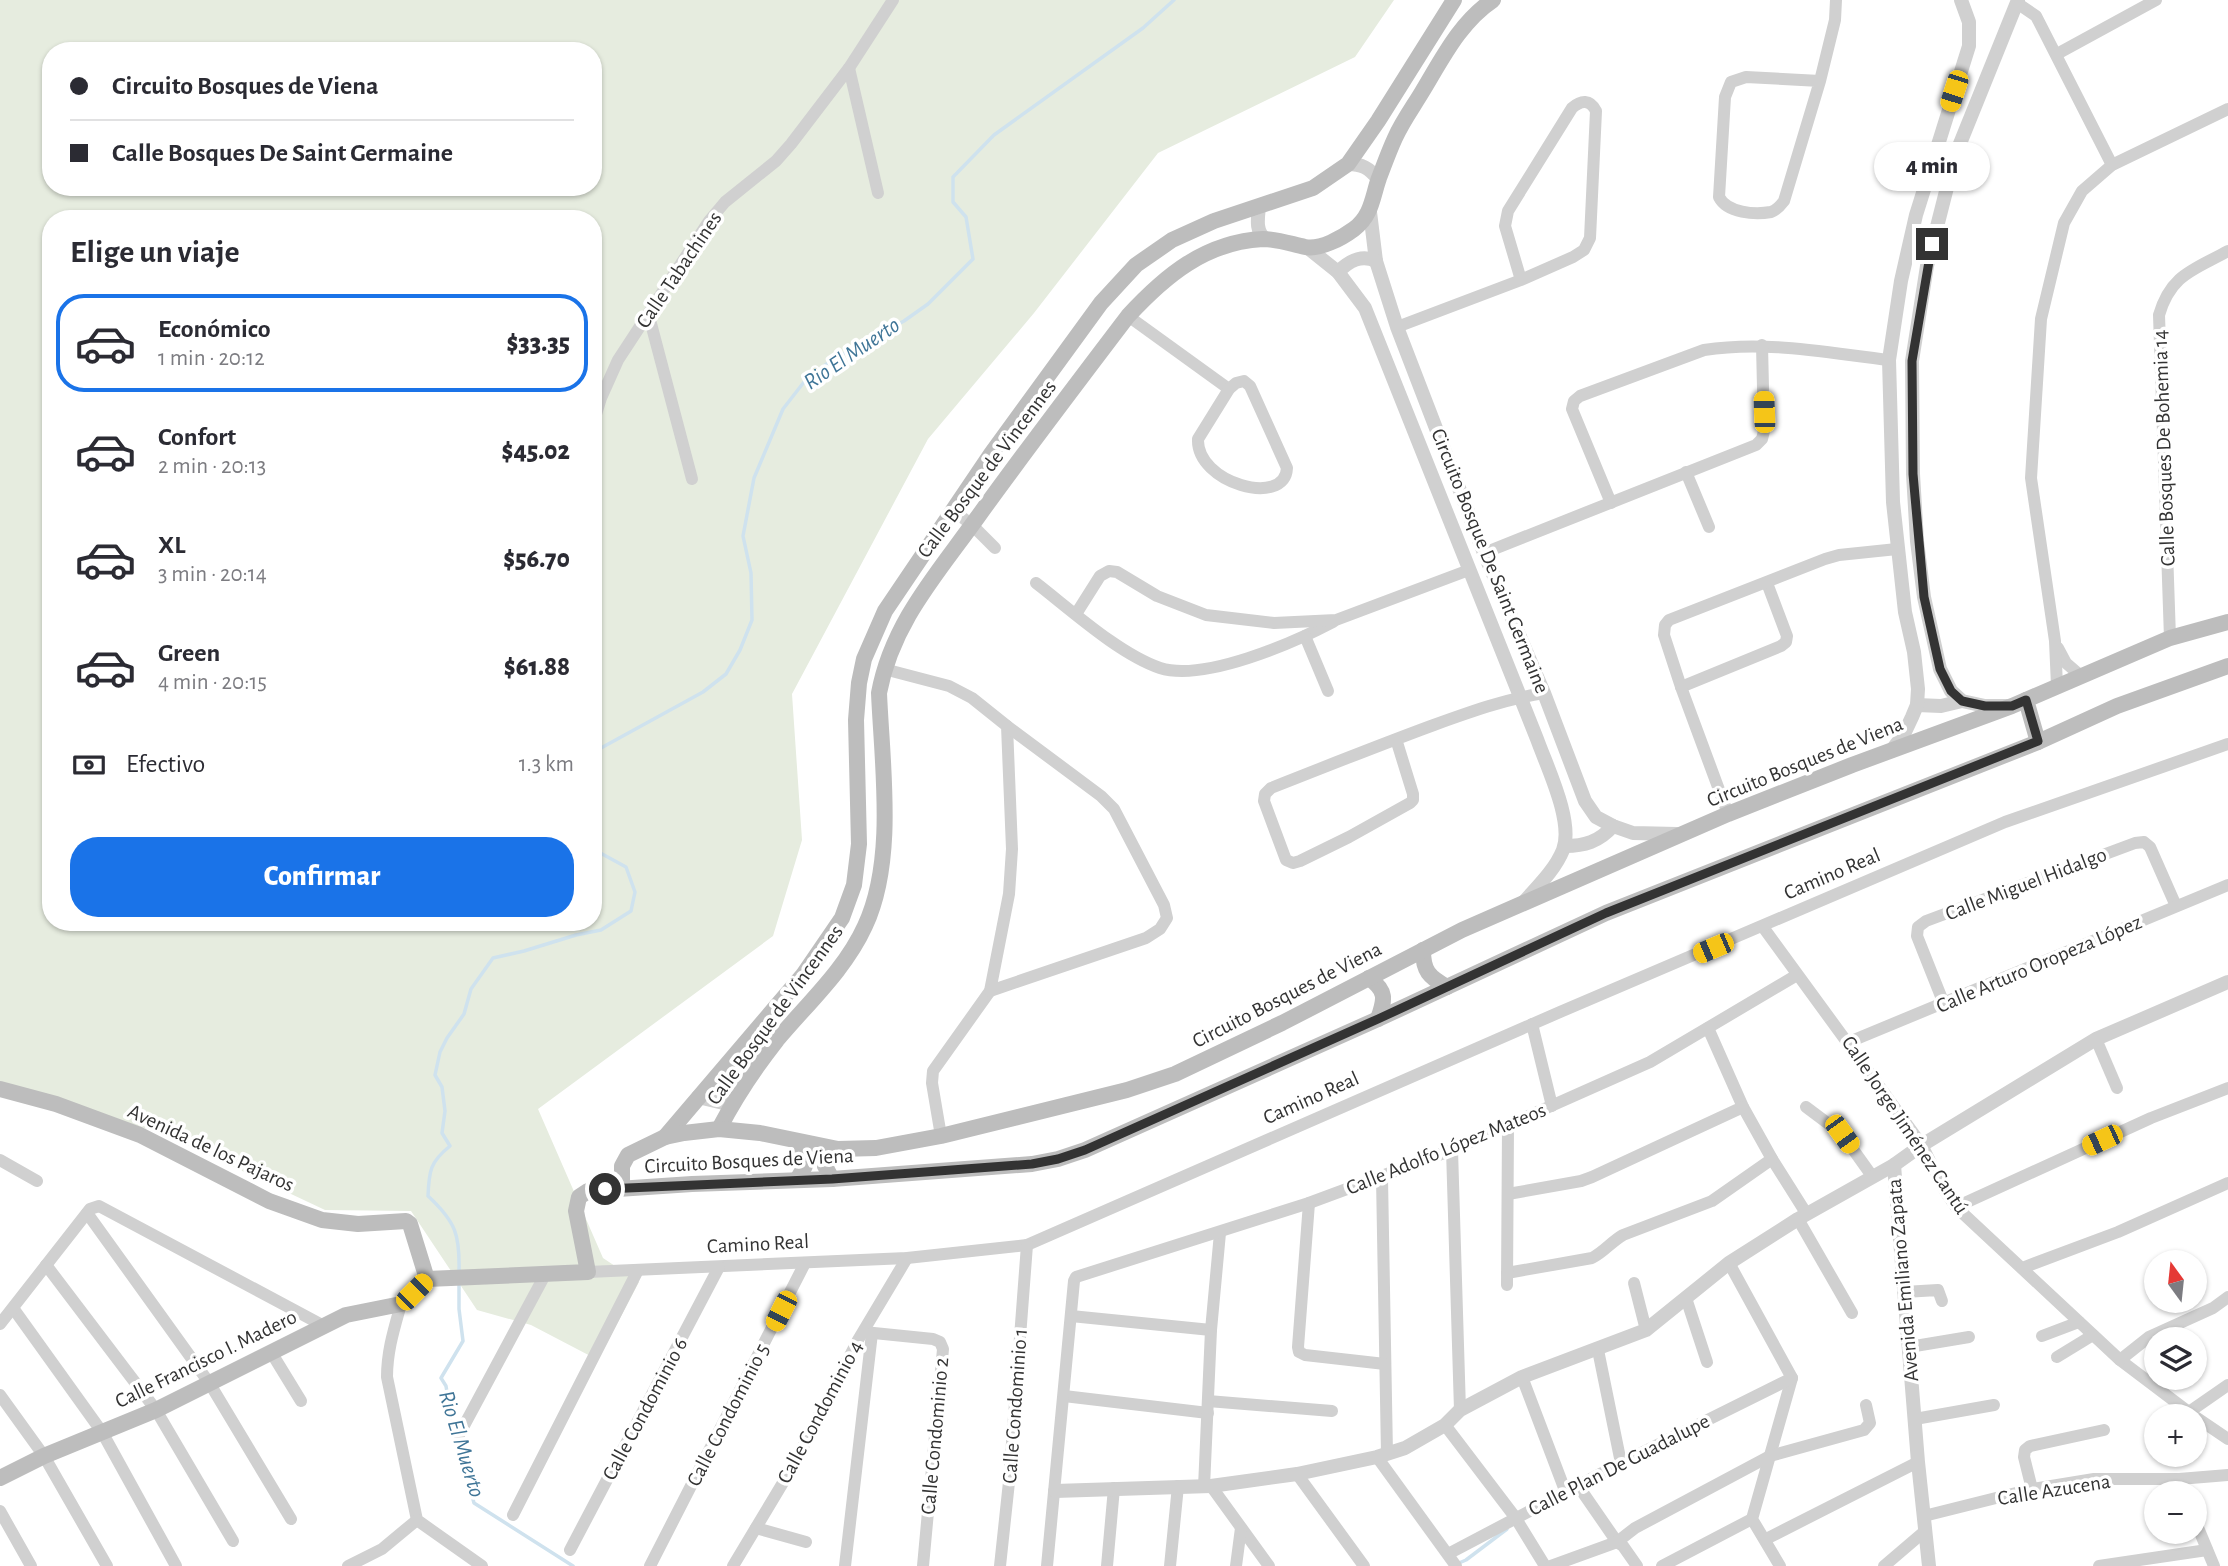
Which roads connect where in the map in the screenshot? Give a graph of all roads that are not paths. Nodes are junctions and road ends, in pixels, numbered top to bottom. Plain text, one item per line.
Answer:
1 (892, 0) edge
2 (1454, 0) edge
3 (1493, 0) edge
4 (1836, 0) edge
5 (1961, 0) edge
6 (2156, 0) edge
7 (2017, 1) edge
8 (2057, 54) junction
9 (849, 68) junction
10 (1820, 81) junction
11 (2228, 109) edge
12 (1348, 164) junction
13 (2112, 165) junction
14 (1378, 179) junction
15 (878, 193) dead end
16 (1259, 206) junction
17 (1370, 212) junction
18 (1265, 239) junction
19 (1308, 248) junction
20 (2228, 251) edge
21 (1376, 261) junction
22 (1338, 272) junction
23 (1521, 280) junction
24 (649, 316) junction
25 (1128, 316) junction
26 (1397, 327) junction
27 (1762, 345) junction
28 (1889, 360) junction
29 (1229, 389) junction
30 (602, 396) edge
31 (1686, 472) junction
32 (692, 479) dead end
33 (1611, 503) junction
34 (954, 511) junction
35 (972, 525) junction
36 (1709, 527) dead end
37 (995, 548) dead end
38 (1898, 549) junction
39 (1484, 554) junction
40 (1469, 570) junction
41 (1036, 583) dead end
42 (1766, 583) junction
43 (1076, 614) junction
44 (1336, 620) junction
45 (2228, 622) edge
46 (1305, 636) junction
47 (2171, 638) junction
48 (2054, 641) junction
49 (2228, 666) edge
50 (884, 669) junction
51 (2081, 676) junction
52 (2057, 686) junction
53 (1681, 687) junction
54 (1328, 691) dead end
55 (1544, 694) junction
56 (1519, 697) junction
57 (1962, 701) junction
58 (2019, 703) junction
59 (1917, 705) junction
60 (1007, 726) junction
61 (1396, 739) junction
62 (2038, 741) junction
63 (2228, 744) edge
64 (1892, 750) junction
65 (1728, 814) junction
66 (1612, 826) junction
67 (1686, 833) junction
68 (1564, 846) junction
69 (2228, 885) edge
70 (1522, 904) junction
71 (2176, 906) junction
72 (1763, 927) junction
73 (1423, 950) junction
74 (1797, 975) junction
75 (1369, 978) junction
76 (2228, 982) edge
77 (1447, 987) junction
78 (990, 991) junction
79 (1944, 1004) junction
80 (1378, 1019) junction
81 (1532, 1024) junction
82 (1708, 1028) junction
83 (2096, 1039) junction
84 (1849, 1042) junction
85 (0, 1088) edge
86 (2117, 1088) dead end
87 (2228, 1088) edge
88 (698, 1097) junction
89 (732, 1105) junction
90 (1552, 1106) junction
91 (1743, 1107) junction
92 (1806, 1107) dead end
93 (1508, 1126) junction
94 (719, 1129) junction
95 (941, 1136) junction
96 (666, 1137) junction
97 (801, 1142) junction
98 (1922, 1145) junction
99 (838, 1149) junction
100 (1452, 1150) junction
101 (1772, 1159) junction
102 (0, 1160) edge
103 (1894, 1165) junction
104 (1872, 1177) junction
105 (1382, 1178) junction
106 (832, 1179) junction
107 (797, 1180) junction
108 (37, 1181) dead end
109 (2228, 1183) edge
110 (622, 1188) junction
111 (1508, 1194) junction
112 (1310, 1203) junction
113 (1956, 1207) junction
114 (87, 1213) junction
115 (1802, 1216) junction
116 (1220, 1233) junction
117 (1027, 1245) junction
118 (907, 1258) junction
119 (805, 1263) junction
120 (1729, 1263) junction
121 (46, 1265) junction
122 (719, 1267) junction
123 (2022, 1268) junction
124 (638, 1270) junction
125 (588, 1272) junction
126 (546, 1273) junction
127 (430, 1279) junction
128 (1634, 1283) dead end
129 (1904, 1292) junction
130 (2228, 1297) edge
131 (1686, 1298) junction
132 (1942, 1301) dead end
133 (401, 1304) junction
134 (13, 1308) junction
135 (1852, 1313) dead end
136 (1071, 1316) junction
137 (2079, 1322) junction
138 (0, 1324) edge
139 (324, 1325) junction
140 (1212, 1330) junction
141 (1646, 1330) junction
142 (868, 1332) junction
143 (2093, 1335) junction
144 (2042, 1336) dead end
145 (1969, 1337) dead end
146 (1909, 1347) junction
147 (1598, 1350) junction
148 (271, 1352) junction
149 (2057, 1357) dead end
150 (2120, 1360) junction
151 (1707, 1362) dead end
152 (1385, 1364) junction
153 (1522, 1377) junction
154 (1792, 1378) junction
155 (210, 1384) junction
156 (2228, 1385) edge
157 (0, 1395) edge
158 (1064, 1396) junction
159 (301, 1401) dead end
160 (2178, 1404) edge
161 (2206, 1404) edge
162 (1866, 1405) dead end
163 (1994, 1405) dead end
164 (1208, 1407) junction
165 (156, 1409) junction
166 (1332, 1410) dead end
167 (1460, 1410) junction
168 (1914, 1419) junction
169 (1445, 1425) junction
170 (2207, 1425) edge
171 (2104, 1430) dead end
172 (102, 1432) junction
173 (459, 1435) dead end
174 (2228, 1439) edge
175 (1382, 1455) junction
176 (44, 1456) junction
177 (1770, 1456) junction
178 (1918, 1462) junction
179 (1621, 1463) junction
180 (1297, 1474) junction
181 (2228, 1475) edge
182 (0, 1478) edge
183 (2179, 1479) joint
184 (1178, 1486) junction
185 (1208, 1486) junction
186 (1579, 1486) junction
187 (1114, 1488) junction
188 (2032, 1489) junction
189 (1055, 1491) junction
190 (1566, 1493) junction
191 (0, 1511) edge
192 (513, 1515) dead end
193 (1924, 1516) junction
194 (1515, 1517) junction
195 (291, 1519) dead end
196 (1752, 1519) junction
197 (417, 1520) junction
198 (756, 1528) junction
199 (1241, 1528) junction
200 (1925, 1531) junction
201 (1766, 1539) junction
202 (233, 1541) dead end
203 (806, 1542) dead end
204 (1617, 1542) junction
205 (2205, 1544) edge
206 (382, 1549) junction
207 (570, 1550) dead end
208 (2207, 1550) junction
209 (1452, 1559) edge
210 (466, 1562) edge
211 (2130, 1564) edge
212 (31, 1566) edge
213 (107, 1566) edge
214 (176, 1566) edge
215 (348, 1566) edge
216 (373, 1566) edge
217 (482, 1566) edge
218 (650, 1566) edge
219 (733, 1566) edge
220 (845, 1566) edge
221 (923, 1566) edge
222 (1000, 1566) edge
223 (1047, 1566) edge
224 (1107, 1566) edge
225 (1170, 1566) edge
226 (1236, 1566) edge
227 (1269, 1566) edge
228 (1364, 1566) edge
229 (1545, 1566) edge
230 (1551, 1566) edge
231 (1637, 1566) edge
232 (1662, 1566) edge
233 (1780, 1566) edge
234 (1884, 1566) edge
235 (1929, 1566) edge
236 (2099, 1566) edge
237 (2214, 1566) edge

1 - 9 street, Calle Tabachines
2 - 12 main road, Calle Bosque de Vincennes
3 - 14 main road
4 - 10 street
5 - 28 street
6 - 8 street
7 - 8 street
7 - 57 street
8 - 13 street
9 - 15 street
9 - 24 street, Calle Tabachines
10 - 10 street
11 - 13 street
12 - 14 street
12 - 16 main road, Calle Bosque de Vincennes
13 - 48 street
14 - 17 main road
16 - 18 street
16 - 34 main road, Calle Bosque de Vincennes
17 - 19 main road
17 - 21 street, Circuito Bosque De Saint Germaine
18 - 19 main road, Calle Bosque de Vincennes
18 - 25 main road, Calle Bosque de Vincennes
19 - 22 street
20 - 47 street, Calle Bosques De Bohemia 14
21 - 22 street
21 - 26 street, Circuito Bosque De Saint Germaine
22 - 40 street
23 - 23 street
23 - 26 street
24 - 30 street, Calle Tabachines
24 - 32 street
25 - 29 street
25 - 35 main road, Calle Bosque de Vincennes
26 - 39 street, Circuito Bosque De Saint Germaine
27 - 28 street
27 - 31 street
27 - 33 street
28 - 38 street
29 - 29 street
31 - 33 street
31 - 36 street
33 - 39 street
34 - 35 street
34 - 88 main road, Calle Bosque de Vincennes
35 - 37 street
35 - 50 main road, Calle Bosque de Vincennes
38 - 42 street
38 - 59 street
39 - 55 street, Circuito Bosque De Saint Germaine
40 - 44 street
40 - 56 street
41 - 43 street
42 - 53 street
42 - 53 street
43 - 44 street
43 - 46 street
44 - 46 street
45 - 47 main road, Circuito Bosques de Viena
46 - 54 street
47 - 51 main road, Circuito Bosques de Viena
48 - 51 street
48 - 52 street
49 - 62 main road, Circuito Bosques de Viena
50 - 60 street
50 - 89 main road, Calle Bosque de Vincennes
51 - 52 main road, Circuito Bosques de Viena
52 - 58 main road, Circuito Bosques de Viena
53 - 65 street
55 - 56 street
55 - 66 street, Circuito Bosque De Saint Germaine
56 - 61 street
56 - 68 street
57 - 58 street
57 - 59 street
58 - 62 main road
58 - 64 main road, Circuito Bosques de Viena
59 - 64 street
60 - 78 street
60 - 78 street
61 - 61 street
62 - 77 main road, Circuito Bosques de Viena
63 - 72 street, Camino Real
64 - 65 main road, Circuito Bosques de Viena
65 - 67 main road, Circuito Bosques de Viena
66 - 67 street
66 - 68 street
67 - 70 main road, Circuito Bosques de Viena
68 - 70 street
69 - 71 street, Calle Arturo Oropeza López
70 - 73 main road, Circuito Bosques de Viena
71 - 79 street, Calle Arturo Oropeza López
71 - 79 street, Calle Miguel Hidalgo
72 - 74 street, Calle Jorge Jiménez Cantú
72 - 81 street, Camino Real
73 - 75 main road, Circuito Bosques de Viena
73 - 77 main road
74 - 82 street, Calle Adolfo López Mateos
74 - 84 street, Calle Jorge Jiménez Cantú
75 - 80 main road
75 - 95 main road, Circuito Bosques de Viena
76 - 83 street, Avenida Emiliano Zapata
77 - 80 main road, Circuito Bosques de Viena
78 - 95 street
79 - 84 street, Calle Arturo Oropeza López
80 - 106 main road, Circuito Bosques de Viena
81 - 90 street
81 - 117 street, Camino Real
82 - 90 street, Calle Adolfo López Mateos
82 - 91 street
83 - 86 street
83 - 98 street, Avenida Emiliano Zapata
84 - 98 street, Calle Jorge Jiménez Cantú
85 - 127 main road, Avenida de los Pajaros
87 - 113 street
88 - 89 street
88 - 96 main road, Calle Bosque de Vincennes
89 - 94 main road, Calle Bosque de Vincennes
90 - 93 street, Calle Adolfo López Mateos
91 - 101 street
91 - 111 street
92 - 104 street
93 - 100 street, Calle Adolfo López Mateos
93 - 111 street
94 - 96 main road, Circuito Bosques de Viena
94 - 97 main road, Circuito Bosques de Viena
95 - 99 main road, Circuito Bosques de Viena
96 - 110 main road, Circuito Bosques de Viena
97 - 99 main road, Circuito Bosques de Viena
97 - 107 main road
98 - 103 street, Avenida Emiliano Zapata
98 - 113 street, Calle Jorge Jiménez Cantú
99 - 106 main road
100 - 105 street, Calle Adolfo López Mateos
100 - 167 street
101 - 111 street
101 - 115 street
102 - 108 street
103 - 104 street
103 - 129 street, Avenida Emiliano Zapata
104 - 115 street
105 - 112 street, Calle Adolfo López Mateos
105 - 152 street
106 - 107 main road, Circuito Bosques de Viena
107 - 110 main road, Circuito Bosques de Viena
109 - 123 street
110 - 125 main road
112 - 116 street, Calle Adolfo López Mateos
112 - 152 street
113 - 123 street, Calle Jorge Jiménez Cantú
114 - 121 street
114 - 139 street
114 - 155 street
115 - 120 street
115 - 135 street
116 - 136 street, Calle Adolfo López Mateos
116 - 140 street
117 - 118 street, Camino Real
117 - 222 street, Calle Condominio 1
118 - 119 street, Camino Real
118 - 142 street, Calle Condominio 4
119 - 122 street, Camino Real
119 - 218 street, Calle Condominio 5
120 - 131 street
120 - 154 street
121 - 134 street
121 - 165 street
122 - 124 street, Camino Real
122 - 207 street, Calle Condominio 6
123 - 137 street, Calle Jorge Jiménez Cantú
124 - 125 street, Camino Real
124 - 192 street
125 - 126 main road, Camino Real
126 - 127 main road, Camino Real
126 - 173 street
127 - 133 main road
128 - 141 street
129 - 132 street
129 - 146 street, Avenida Emiliano Zapata
130 - 150 street
131 - 141 street
131 - 151 street
133 - 139 main road, Calle Francisco I. Madero
133 - 197 street
134 - 138 street
134 - 172 street
136 - 140 street
136 - 158 street
137 - 143 street, Calle Jorge Jiménez Cantú
137 - 144 street
139 - 148 main road, Calle Francisco I. Madero
140 - 164 street
141 - 147 street
142 - 198 street, Calle Condominio 4
142 - 220 street
142 - 221 street, Calle Condominio 2
143 - 149 street
143 - 150 street, Calle Jorge Jiménez Cantú
145 - 146 street
146 - 168 street, Avenida Emiliano Zapata
147 - 153 street
147 - 179 street
148 - 155 main road, Calle Francisco I. Madero
148 - 159 street
150 - 160 street, Calle Jorge Jiménez Cantú
152 - 175 street
153 - 167 street
153 - 190 street
154 - 177 street
154 - 179 street, Calle Plan De Guadalupe
155 - 165 main road, Calle Francisco I. Madero
155 - 195 street
156 - 161 street
157 - 176 street
158 - 164 street
158 - 189 street
162 - 177 street
163 - 168 street
164 - 166 street
164 - 185 street
165 - 172 main road, Calle Francisco I. Madero
165 - 202 street
167 - 169 street
168 - 178 street, Avenida Emiliano Zapata
169 - 175 street
169 - 194 street
170 - 174 street, Calle Jorge Jiménez Cantú
171 - 188 street
172 - 176 main road, Calle Francisco I. Madero
172 - 214 street
175 - 180 street
175 - 209 street
176 - 182 main road, Calle Francisco I. Madero
176 - 213 street
177 - 196 street
177 - 204 street
178 - 193 street, Avenida Emiliano Zapata
178 - 201 street
179 - 186 street, Calle Plan De Guadalupe
180 - 185 street
180 - 228 street
181 - 183 street, Calle Azucena
183 - 188 street, Calle Azucena
184 - 185 street
184 - 187 street
184 - 225 street
185 - 199 street
186 - 190 street, Calle Plan De Guadalupe
186 - 204 street
187 - 189 street
187 - 224 street
188 - 193 street, Calle Azucena
189 - 223 street
190 - 194 street, Calle Plan De Guadalupe
191 - 212 street
193 - 200 street, Avenida Emiliano Zapata
194 - 209 street, Calle Plan De Guadalupe
194 - 229 street
196 - 201 street
196 - 232 street
197 - 206 street
197 - 210 street
198 - 203 street
198 - 219 street, Calle Condominio 4
199 - 226 street
199 - 227 street
200 - 234 street
200 - 235 street, Avenida Emiliano Zapata
201 - 233 street
204 - 230 street
204 - 231 street
205 - 208 street
206 - 215 street
206 - 216 street
208 - 211 street
208 - 237 street
210 - 217 street
211 - 236 street

